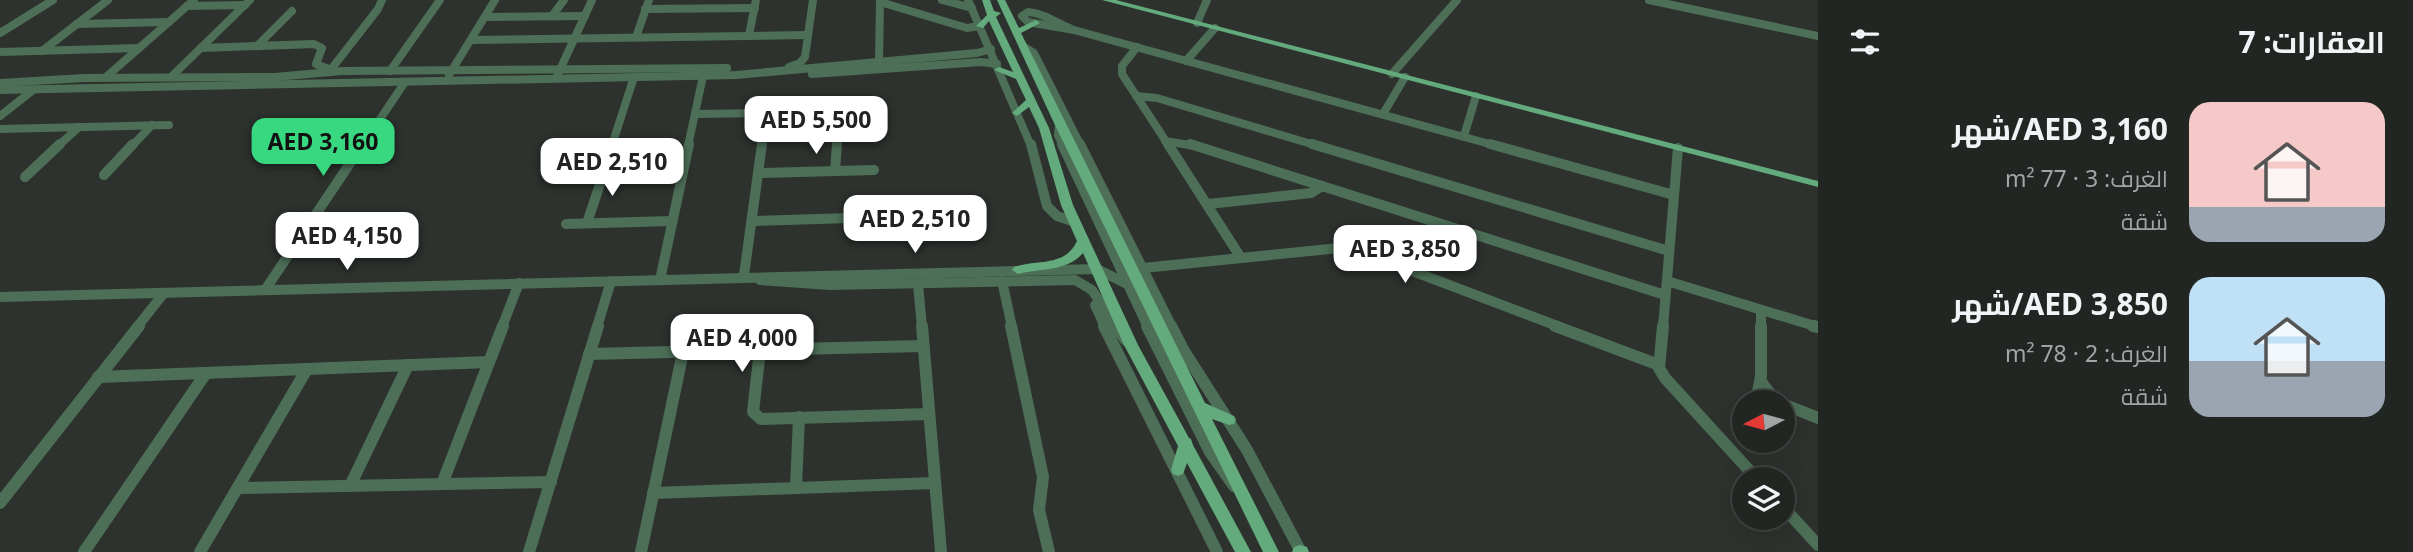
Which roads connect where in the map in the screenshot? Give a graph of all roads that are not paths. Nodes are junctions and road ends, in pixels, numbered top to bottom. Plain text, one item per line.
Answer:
1 (52, 0) edge
2 (108, 0) edge
3 (382, 0) edge
4 (440, 0) edge
5 (495, 0) edge
6 (564, 0) edge
7 (592, 0) edge
8 (649, 0) edge
9 (813, 0) edge
10 (942, 0) edge
11 (987, 0) edge
12 (1003, 0) edge
13 (1106, 0) edge
14 (1207, 0) edge
15 (1457, 0) edge
16 (1649, 0) edge
17 (880, 1) edge
18 (248, 2) edge
19 (191, 3) edge
20 (706, 4) edge
21 (756, 4) edge
22 (970, 4) edge
23 (645, 9) junction
24 (292, 11) dead end
25 (990, 15) junction
26 (552, 16) junction
27 (584, 16) junction
28 (485, 17) junction
29 (169, 22) junction
30 (1037, 23) junction
31 (1197, 23) junction
32 (77, 24) junction
33 (1013, 25) junction
34 (980, 26) junction
35 (1215, 28) junction
36 (1074, 30) junction
37 (0, 33) edge
38 (808, 34) junction
39 (749, 36) junction
40 (1818, 36) edge
41 (636, 37) junction
42 (575, 38) junction
43 (471, 40) junction
44 (257, 46) junction
45 (1023, 46) junction
46 (1137, 47) junction
47 (139, 48) junction
48 (201, 48) junction
49 (991, 49) junction
50 (42, 51) junction
51 (0, 52) edge
52 (941, 60) junction
53 (1186, 61) junction
54 (879, 62) junction
55 (998, 66) junction
56 (561, 69) junction
57 (452, 70) junction
58 (330, 71) junction
59 (390, 71) junction
60 (1392, 74) junction
61 (736, 75) junction
62 (703, 76) junction
63 (106, 77) junction
64 (171, 77) junction
65 (1020, 77) junction
66 (1405, 77) junction
67 (634, 78) junction
68 (556, 79) junction
69 (445, 81) junction
70 (405, 82) junction
71 (0, 83) edge
72 (0, 90) edge
73 (33, 90) junction
74 (1136, 96) junction
75 (1476, 96) junction
76 (1031, 101) junction
77 (767, 113) junction
78 (1017, 113) junction
79 (695, 114) junction
80 (1383, 114) junction
81 (0, 116) edge
82 (1059, 123) junction
83 (152, 125) junction
84 (169, 125) dead end
85 (79, 127) junction
86 (0, 129) edge
87 (13, 129) junction
88 (1464, 136) junction
89 (0, 140) edge
90 (1165, 141) junction
91 (612, 145) dead end
92 (1678, 148) junction
93 (1084, 162) junction
94 (607, 163) dead end
95 (874, 170) dead end
96 (835, 171) junction
97 (759, 173) junction
98 (104, 175) dead end
99 (25, 177) dead end
100 (1818, 184) edge
101 (1322, 186) junction
102 (1674, 195) junction
103 (1208, 204) junction
104 (882, 217) dead end
105 (672, 221) junction
106 (752, 221) junction
107 (1075, 222) junction
108 (587, 223) junction
109 (566, 224) dead end
110 (1083, 241) junction
111 (1670, 250) junction
112 (1241, 258) junction
113 (1143, 268) junction
114 (1097, 270) junction
115 (744, 275) junction
116 (1020, 275) junction
117 (695, 279) junction
118 (660, 280) junction
119 (611, 281) junction
120 (1002, 281) junction
121 (1667, 281) junction
122 (519, 283) junction
123 (1125, 283) junction
124 (918, 284) junction
125 (265, 290) junction
126 (164, 293) junction
127 (1665, 295) junction
128 (0, 298) edge
129 (1761, 310) junction
130 (1818, 327) edge
131 (1130, 345) junction
132 (923, 346) junction
133 (760, 350) junction
134 (683, 352) junction
135 (589, 354) junction
136 (489, 362) junction
137 (408, 365) junction
138 (1659, 365) junction
139 (307, 369) junction
140 (206, 373) junction
141 (98, 377) junction
142 (1761, 382) junction
143 (1759, 390) edge
144 (1767, 390) edge
145 (1200, 407) junction
146 (1796, 409) edge
147 (929, 414) junction
148 (799, 417) junction
149 (1818, 418) edge
150 (1229, 420) junction
151 (1186, 443) junction
152 (1746, 467) edge
153 (1178, 470) junction
154 (551, 482) junction
155 (935, 483) junction
156 (442, 484) junction
157 (350, 485) junction
158 (238, 488) junction
159 (796, 488) junction
160 (653, 493) junction
161 (1247, 501) junction
162 (0, 503) edge
163 (1795, 520) edge
164 (1818, 545) edge
165 (1818, 551) edge
166 (84, 552) edge
167 (200, 552) edge
168 (529, 552) edge
169 (641, 552) edge
170 (941, 552) edge
171 (1049, 552) edge
172 (1217, 552) edge
173 (1243, 552) edge
174 (1271, 552) edge
175 (1301, 552) edge
176 (1809, 552) edge

1 - 37 street
2 - 32 street
3 - 58 street
4 - 59 street
5 - 28 street
6 - 26 street
7 - 27 street
8 - 23 street
9 - 38 street
10 - 22 street
11 - 25 main road
12 - 33 main road
13 - 31 main road
14 - 31 street
15 - 60 street
16 - 40 street
17 - 34 street
17 - 54 street
18 - 19 street
18 - 48 street
19 - 29 street
20 - 21 street
20 - 23 street
21 - 39 street
22 - 34 street
23 - 41 street
24 - 44 street
25 - 33 main road
25 - 34 main road
25 - 65 main road
26 - 27 street
26 - 28 street
27 - 42 street
28 - 43 street
29 - 32 street
29 - 47 street
30 - 33 main road
30 - 36 street
30 - 36 street
31 - 35 main road
32 - 50 street
33 - 45 main road
34 - 49 street
35 - 53 street
35 - 60 main road
36 - 46 street
38 - 39 street
38 - 56 street
39 - 41 street
41 - 42 street
42 - 43 street
42 - 56 street
43 - 57 street
44 - 48 street
44 - 58 street
45 - 82 main road
45 - 93 street
46 - 53 street
46 - 74 street
47 - 50 street
47 - 63 street
48 - 64 street
49 - 52 street
49 - 55 street
50 - 51 street
52 - 54 street
52 - 55 street
52 - 61 street
53 - 80 street
54 - 61 street
55 - 65 main road
55 - 78 street
56 - 57 street
56 - 68 street
57 - 59 street
57 - 69 street
58 - 59 street
58 - 64 street
60 - 66 main road
61 - 62 street
62 - 67 street
62 - 79 street
63 - 64 street
63 - 71 street
65 - 76 main road
66 - 75 main road
66 - 80 street
67 - 68 street
67 - 91 street
68 - 69 street
69 - 70 street
70 - 73 street
70 - 125 street
72 - 73 street
73 - 81 street
74 - 90 street
74 - 111 street
75 - 88 street
75 - 92 main road
76 - 78 main road
76 - 107 main road
77 - 79 street
77 - 96 street
77 - 97 street
78 - 107 street
79 - 105 street
80 - 88 street
82 - 93 main road
82 - 123 street
83 - 84 street
83 - 85 street
83 - 98 street
85 - 87 street
85 - 99 street
86 - 87 street
87 - 89 street
88 - 102 street
90 - 101 street
90 - 103 street
92 - 100 main road
92 - 102 street
93 - 113 street
93 - 145 main road
94 - 108 street
95 - 96 street
96 - 97 street
97 - 106 street
101 - 103 street
101 - 127 street
102 - 111 street
103 - 112 street
104 - 106 street
105 - 108 street
105 - 118 street
106 - 115 street
107 - 110 main road
108 - 109 street
110 - 114 main road
110 - 116 main road
111 - 121 street
112 - 113 street
112 - 138 street
113 - 150 street
114 - 116 street
114 - 123 street
114 - 131 main road
115 - 116 street
115 - 117 street
116 - 120 street
116 - 131 street
116 - 153 street
117 - 118 street
117 - 124 street
118 - 119 street
119 - 122 street
119 - 135 street
120 - 124 street
120 - 171 street
121 - 127 street
121 - 129 street
122 - 125 street
122 - 136 street
123 - 161 street
124 - 132 street
125 - 126 street
126 - 128 street
126 - 141 street
127 - 138 street
129 - 130 street
129 - 142 street
131 - 151 main road
132 - 133 street
132 - 147 street
133 - 134 street
133 - 148 street
134 - 135 street
134 - 160 street
135 - 154 street
136 - 137 street
136 - 156 street
137 - 139 street
137 - 157 street
138 - 152 street
139 - 140 street
139 - 158 street
140 - 141 street
140 - 166 street
141 - 162 street
142 - 143 street
142 - 144 street
145 - 150 main road
145 - 161 main road
146 - 149 street
147 - 148 street
147 - 155 street
148 - 159 street
150 - 175 street
151 - 153 main road
151 - 173 main road
153 - 172 street
154 - 156 street
154 - 168 street
155 - 159 street
155 - 170 street
156 - 157 street
157 - 158 street
158 - 167 street
159 - 160 street
160 - 169 street
161 - 174 main road
163 - 164 street
165 - 176 street

